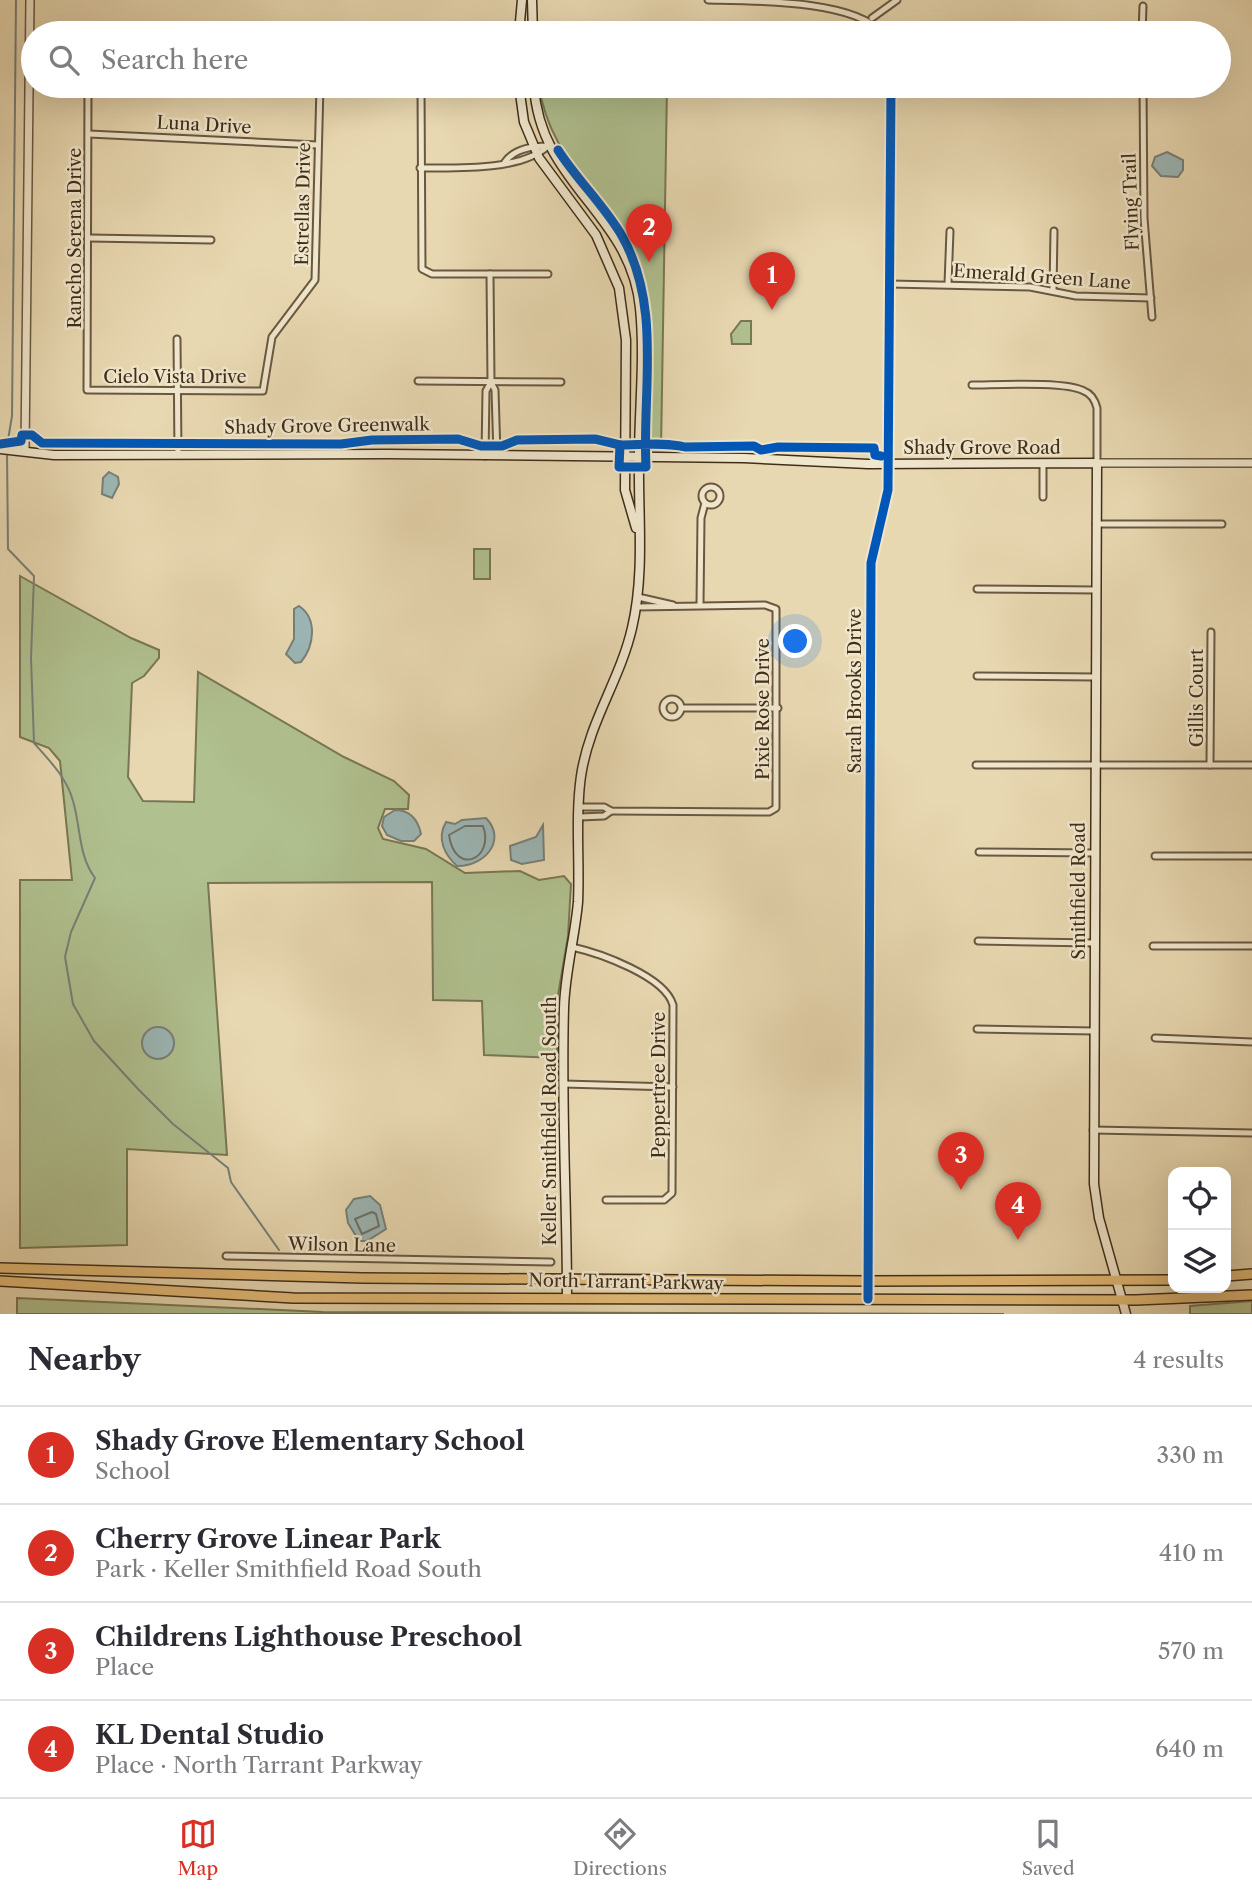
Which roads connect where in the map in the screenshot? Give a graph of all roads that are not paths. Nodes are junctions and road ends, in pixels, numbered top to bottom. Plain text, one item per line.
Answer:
1 (30, 0) edge
2 (522, 0) edge
3 (533, 0) edge
4 (708, 0) edge
5 (778, 0) edge
6 (897, 0) edge
7 (1143, 6) dead end
8 (872, 18) junction
9 (30, 21) edge
10 (520, 21) edge
11 (533, 21) edge
12 (874, 21) edge
13 (1142, 21) edge
14 (31, 98) edge
15 (88, 98) edge
16 (320, 98) edge
17 (421, 98) edge
18 (521, 98) edge
19 (537, 98) edge
20 (891, 98) edge
21 (1143, 98) edge
22 (89, 134) junction
23 (318, 145) junction
24 (533, 146) junction
25 (548, 146) junction
26 (538, 155) junction
27 (505, 162) junction
28 (421, 168) junction
29 (950, 230) dead end
30 (1054, 231) dead end
31 (89, 238) junction
32 (211, 240) dead end
33 (490, 274) junction
34 (548, 274) dead end
35 (890, 284) junction
36 (948, 284) junction
37 (1053, 290) junction
38 (1151, 298) junction
39 (1152, 317) dead end
40 (177, 339) dead end
41 (418, 381) dead end
42 (491, 382) junction
43 (561, 382) dead end
44 (972, 385) dead end
45 (87, 390) joint
46 (177, 390) junction
47 (263, 391) joint
48 (0, 449) edge
49 (25, 449) junction
50 (178, 455) junction
51 (485, 456) junction
52 (498, 456) junction
53 (626, 458) junction
54 (639, 458) junction
55 (1097, 463) junction
56 (1252, 463) edge
57 (889, 464) junction
58 (1043, 465) junction
59 (1043, 497) dead end
60 (705, 503) dead end
61 (1096, 524) junction
62 (1222, 524) dead end
63 (639, 536) junction
64 (977, 589) dead end
65 (1096, 590) junction
66 (638, 597) junction
67 (700, 604) junction
68 (673, 605) junction
69 (637, 607) junction
70 (1211, 632) dead end
71 (977, 676) dead end
72 (1095, 677) junction
73 (682, 708) dead end
74 (778, 708) junction
75 (976, 765) dead end
76 (1210, 765) junction
77 (1252, 765) edge
78 (1095, 766) junction
79 (579, 807) junction
80 (611, 811) junction
81 (580, 817) junction
82 (979, 852) dead end
83 (1095, 853) junction
84 (1155, 856) dead end
85 (1252, 856) edge
86 (978, 941) dead end
87 (1095, 943) junction
88 (1153, 946) dead end
89 (1252, 946) edge
90 (572, 947) junction
91 (977, 1029) dead end
92 (1095, 1031) junction
93 (1155, 1038) dead end
94 (1252, 1041) edge
95 (564, 1084) junction
96 (673, 1087) junction
97 (1093, 1130) junction
98 (1252, 1133) edge
99 (606, 1200) dead end
100 (226, 1256) dead end
101 (459, 1261) junction
102 (551, 1262) dead end
103 (0, 1268) edge
104 (1252, 1274) edge
105 (1231, 1276) edge
106 (458, 1278) junction
107 (567, 1279) junction
108 (730, 1279) junction
109 (1168, 1280) edge
110 (0, 1281) edge
111 (868, 1281) junction
112 (1118, 1281) junction
113 (1252, 1294) edge
114 (567, 1297) junction
115 (730, 1299) junction
116 (868, 1299) junction
117 (1123, 1300) junction
118 (1126, 1314) edge

1 - 9 street
2 - 10 main road
3 - 11 main road
4 - 5 street
5 - 8 street
6 - 8 street
7 - 13 street
8 - 12 street
14 - 49 street
15 - 22 street, Rancho Serena Drive
16 - 23 street, Estrellas Drive
17 - 28 street
18 - 24 main road, Keller Smithfield Road South
19 - 25 main road, Keller Smithfield Road South
20 - 35 street, Sarah Brooks Drive
21 - 38 street, Flying Trail
22 - 23 street, Luna Drive
22 - 31 street, Rancho Serena Drive
23 - 47 street, Estrellas Drive
24 - 25 street
24 - 26 main road, Keller Smithfield Road South
24 - 27 street
25 - 26 street
25 - 54 main road, Keller Smithfield Road South
26 - 27 street
26 - 53 main road, Keller Smithfield Road South
27 - 28 street
28 - 33 street
29 - 36 street
30 - 37 street
31 - 32 street
31 - 45 street, Rancho Serena Drive
33 - 34 street
33 - 42 street
35 - 36 street, Emerald Green Lane
35 - 57 street, Sarah Brooks Drive
36 - 37 street, Emerald Green Lane
37 - 38 street, Emerald Green Lane
38 - 39 street, Flying Trail
40 - 46 street
41 - 42 street
42 - 43 street
42 - 51 street
42 - 52 street
44 - 55 street
45 - 46 street, Cielo Vista Drive
46 - 47 street, Cielo Vista Drive
46 - 50 street
48 - 49 main road, Shady Grove Road
49 - 50 main road, Shady Grove Road
50 - 51 main road, Shady Grove Road
51 - 52 main road, Shady Grove Road
52 - 53 main road, Shady Grove Road
53 - 54 main road, Shady Grove Road
53 - 63 main road, Keller Smithfield Road South
54 - 57 main road, Shady Grove Road
54 - 63 main road, Keller Smithfield Road South
55 - 56 street, Shady Grove Road
55 - 58 main road, Shady Grove Road
55 - 61 main road, Smithfield Road
57 - 58 main road, Shady Grove Road
57 - 111 street, Sarah Brooks Drive
58 - 59 street
60 - 67 street
61 - 62 street
61 - 65 main road, Smithfield Road
63 - 66 main road, Keller Smithfield Road South
64 - 65 street
65 - 72 main road, Smithfield Road
66 - 68 street
66 - 69 main road, Keller Smithfield Road South
67 - 68 street
67 - 74 street, Pixie Rose Drive
68 - 69 street
69 - 79 main road, Keller Smithfield Road South
70 - 76 street, Gillis Court
71 - 72 street
72 - 78 main road, Smithfield Road
73 - 74 street
74 - 80 street, Pixie Rose Drive
75 - 78 street
76 - 77 street
76 - 78 street
78 - 83 main road, Smithfield Road
79 - 80 street
79 - 81 main road, Keller Smithfield Road South
80 - 81 street
81 - 90 main road, Keller Smithfield Road South
82 - 83 street
83 - 87 main road, Smithfield Road
84 - 85 street
86 - 87 street
87 - 92 main road, Smithfield Road
88 - 89 street
90 - 95 main road, Keller Smithfield Road South
90 - 96 street, Peppertree Drive
91 - 92 street
92 - 97 main road, Smithfield Road
93 - 94 street
95 - 96 street
95 - 107 main road, Keller Smithfield Road South
96 - 99 street, Peppertree Drive
97 - 98 street
97 - 112 main road, Smithfield Road
100 - 101 street, Wilson Lane
101 - 102 street, Wilson Lane
101 - 106 street
103 - 106 main road, North Tarrant Parkway
104 - 105 main road
106 - 107 main road, North Tarrant Parkway
107 - 108 main road, North Tarrant Parkway
107 - 114 main road, Keller Smithfield Road South
108 - 111 main road, North Tarrant Parkway
108 - 115 main road
109 - 112 main road, North Tarrant Parkway
110 - 114 main road, North Tarrant Parkway
111 - 112 main road, North Tarrant Parkway
111 - 116 street, Sarah Brooks Drive
112 - 117 main road, Smithfield Road
113 - 117 main road, North Tarrant Parkway
114 - 115 main road, North Tarrant Parkway
115 - 116 main road, North Tarrant Parkway
116 - 117 main road, North Tarrant Parkway
117 - 118 main road, Smithfield Road

